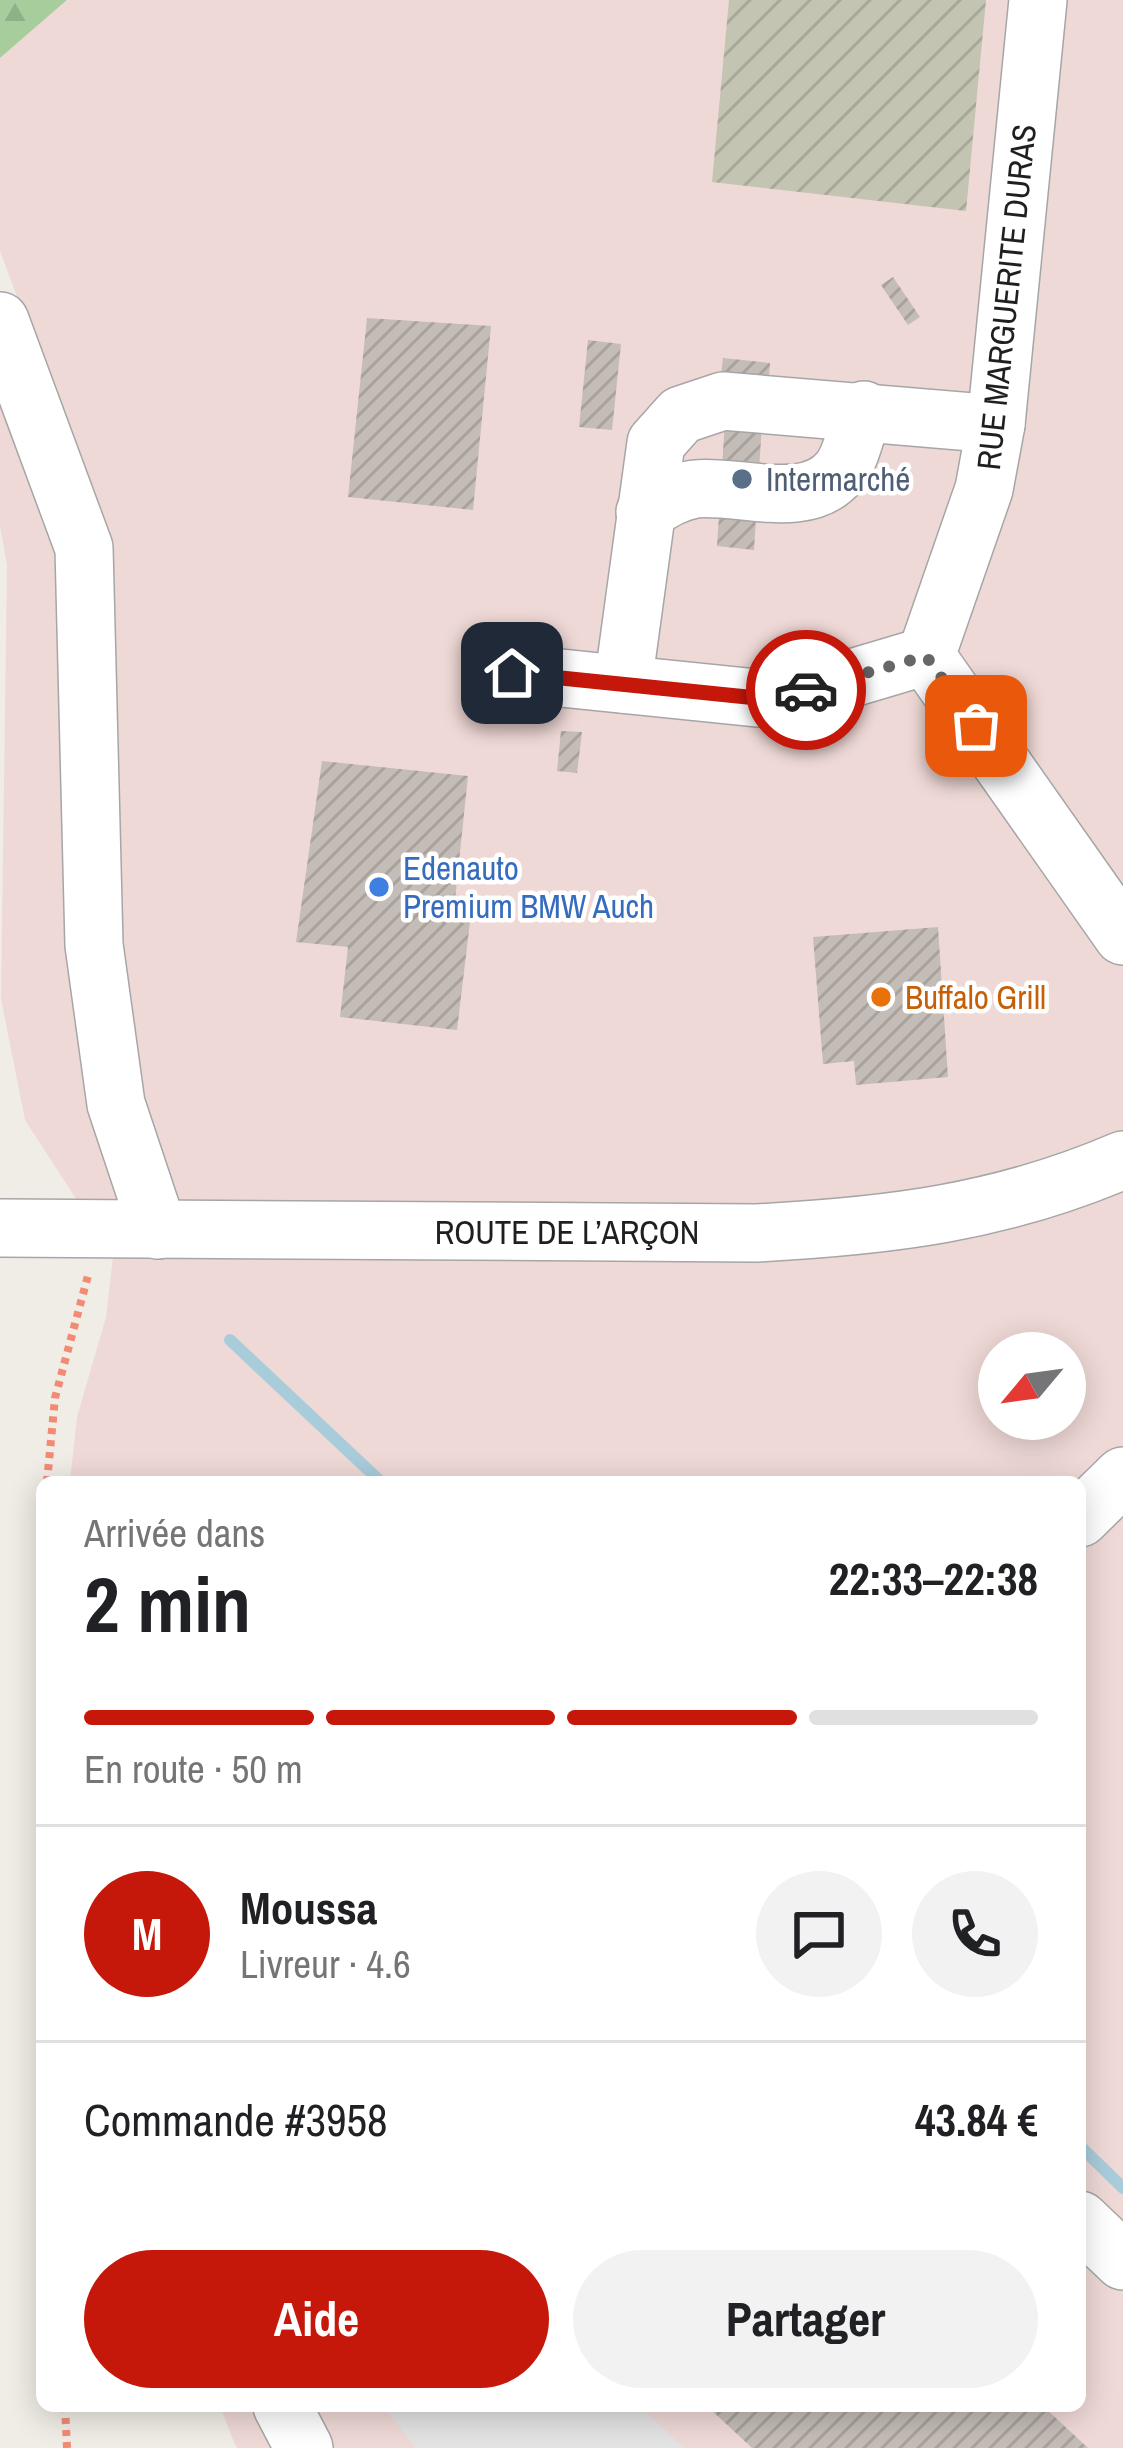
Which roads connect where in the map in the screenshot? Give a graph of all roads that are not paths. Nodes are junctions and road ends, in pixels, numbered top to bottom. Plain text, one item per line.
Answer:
1 (1038, 0) edge
2 (0, 321) edge
3 (864, 410) junction
4 (996, 424) junction
5 (645, 512) junction
6 (926, 656) junction
7 (512, 673) dead end
8 (623, 684) junction
9 (1123, 936) edge
10 (1123, 1160) edge
11 (0, 1228) edge
12 (158, 1230) junction
13 (1123, 1476) edge
14 (1086, 1512) edge
15 (1086, 2226) edge
16 (1123, 2261) edge
17 (285, 2412) edge
18 (304, 2448) edge

1 - 4 street, RUE MARGUERITE DURAS
2 - 12 street
3 - 4 street
3 - 5 street
3 - 5 street
4 - 6 street, RUE MARGUERITE DURAS
5 - 8 street
6 - 8 street
6 - 9 street
7 - 8 street
10 - 12 street, ROUTE DE L’ARÇON
11 - 12 street, ROUTE DE L’ARÇON
13 - 14 street
15 - 16 street
17 - 18 street

